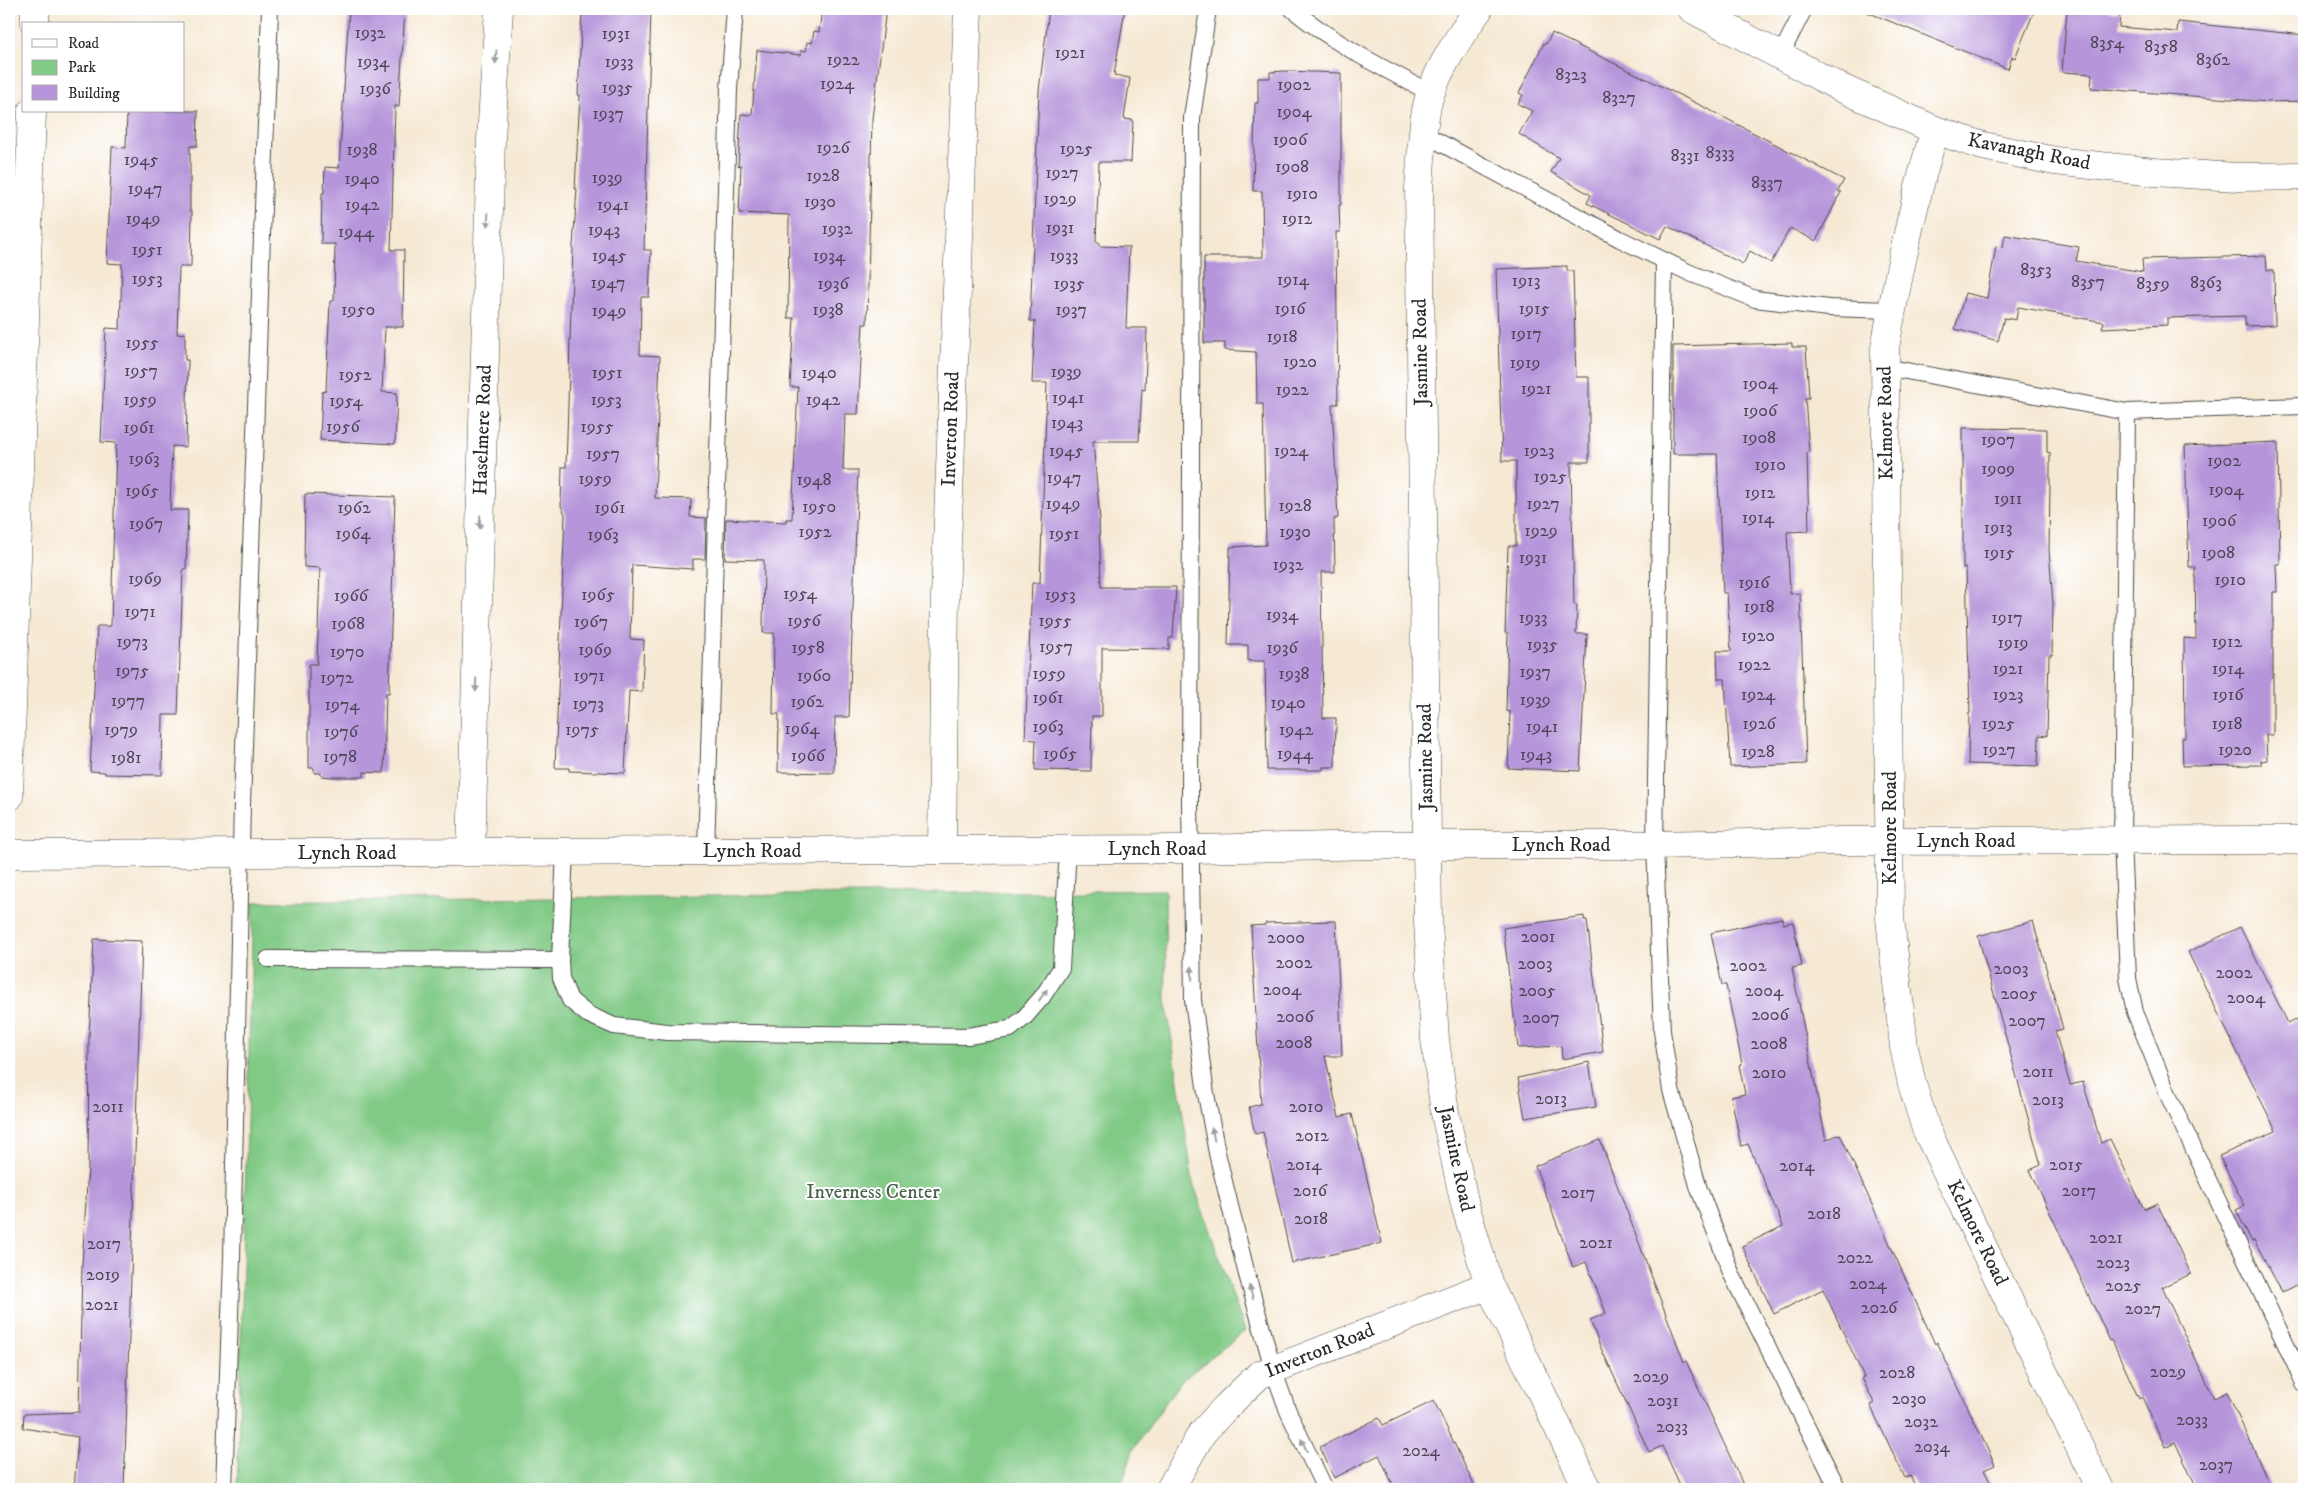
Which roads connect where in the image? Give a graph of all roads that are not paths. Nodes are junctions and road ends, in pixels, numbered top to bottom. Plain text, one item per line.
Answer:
1 (35, 9) edge
2 (270, 9) edge
3 (499, 9) edge
4 (735, 9) edge
5 (968, 9) edge
6 (1208, 9) edge
7 (1292, 9) edge
8 (1479, 9) edge
9 (1692, 9) edge
10 (1804, 9) edge
11 (35, 22) edge
12 (1780, 56) junction
13 (1431, 93) junction
14 (32, 112) edge
15 (1935, 130) junction
16 (1424, 134) junction
17 (2304, 176) edge
18 (1664, 260) junction
19 (1891, 310) junction
20 (1885, 367) junction
21 (2304, 406) edge
22 (2127, 412) junction
23 (9, 798) edge
24 (2122, 840) junction
25 (2304, 840) edge
26 (1890, 841) junction
27 (1428, 845) junction
28 (1655, 845) junction
29 (1068, 849) junction
30 (1191, 849) junction
31 (942, 850) junction
32 (706, 851) junction
33 (471, 852) junction
34 (565, 852) junction
35 (9, 854) edge
36 (242, 854) junction
37 (268, 959) dead end
38 (560, 960) junction
39 (1489, 1285) junction
40 (1273, 1369) junction
41 (2304, 1383) edge
42 (224, 1489) edge
43 (1170, 1489) edge
44 (1325, 1489) edge
45 (1588, 1489) edge
46 (1838, 1489) edge
47 (2100, 1489) edge

1 - 11 street
2 - 36 lane
3 -> 33 street, Haselmere Road
4 - 32 lane
5 - 31 street, Inverton Road
6 - 30 lane
7 - 13 lane
8 - 13 street, Jasmine Road
9 - 12 street, Kavanagh Road
10 - 12 lane
12 - 15 street, Kavanagh Road
13 - 16 street, Jasmine Road
14 - 23 street
15 - 17 street, Kavanagh Road
15 - 19 street, Kelmore Road
16 - 18 lane
16 - 27 street, Jasmine Road
18 - 19 lane
18 - 28 lane
19 - 20 street, Kelmore Road
20 - 22 lane
20 - 26 street, Kelmore Road
21 - 22 lane
22 - 24 lane
24 - 25 street, Lynch Road
24 - 26 street, Lynch Road
24 - 41 lane
26 - 28 street, Lynch Road
26 - 47 street, Kelmore Road
27 - 28 street, Lynch Road
27 - 30 street, Lynch Road
27 - 39 street, Jasmine Road
28 - 46 lane
29 - 30 street, Lynch Road
29 - 31 street, Lynch Road
38 -> 29 lane
40 -> 30 lane
31 - 32 street, Lynch Road
32 - 34 street, Lynch Road
33 - 34 street, Lynch Road
33 - 36 street, Lynch Road
34 - 38 lane
35 - 36 street, Lynch Road
36 - 42 lane
37 - 38 lane
39 - 40 street, Inverton Road
39 - 45 street, Jasmine Road
40 - 43 street, Inverton Road
44 -> 40 lane

